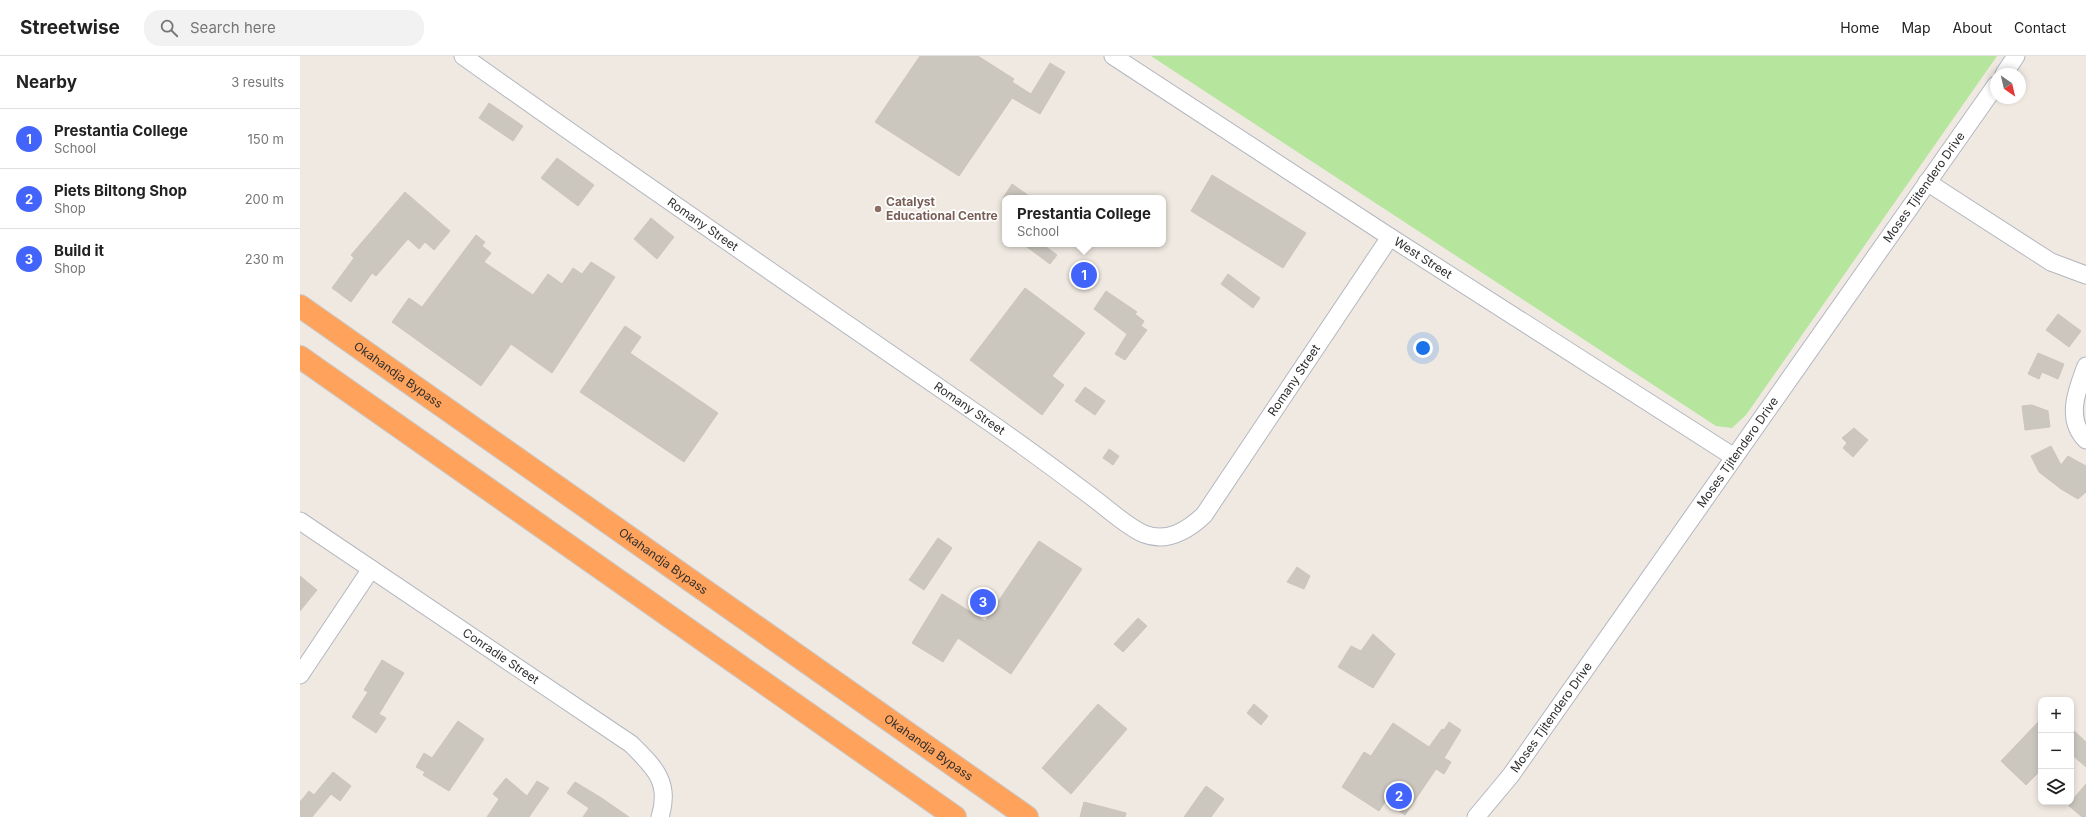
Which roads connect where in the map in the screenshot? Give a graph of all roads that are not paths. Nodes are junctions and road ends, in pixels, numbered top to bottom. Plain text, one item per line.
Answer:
1 (464, 56) edge
2 (1113, 56) edge
3 (2016, 56) edge
4 (2008, 68) edge
5 (1990, 93) edge
6 (1927, 182) junction
7 (1390, 237) junction
8 (2086, 275) edge
9 (300, 306) edge
10 (300, 357) edge
11 (2086, 366) edge
12 (2086, 440) edge
13 (1734, 457) junction
14 (300, 521) edge
15 (371, 569) junction
16 (300, 675) edge
17 (660, 817) edge
18 (955, 817) edge
19 (1027, 817) edge
20 (1476, 817) edge

1 - 7 street, Romany Street
2 - 7 street, West Street
3 - 4 street
5 - 6 street, Moses Tjitendero Drive
6 - 8 street
6 - 13 street, Moses Tjitendero Drive
7 - 13 street, West Street
9 - 19 highway, Okahandja Bypass
10 - 18 highway
11 - 12 street
13 - 20 street, Moses Tjitendero Drive
14 - 15 street, Conradie Street
15 - 16 street
15 - 17 street, Conradie Street

